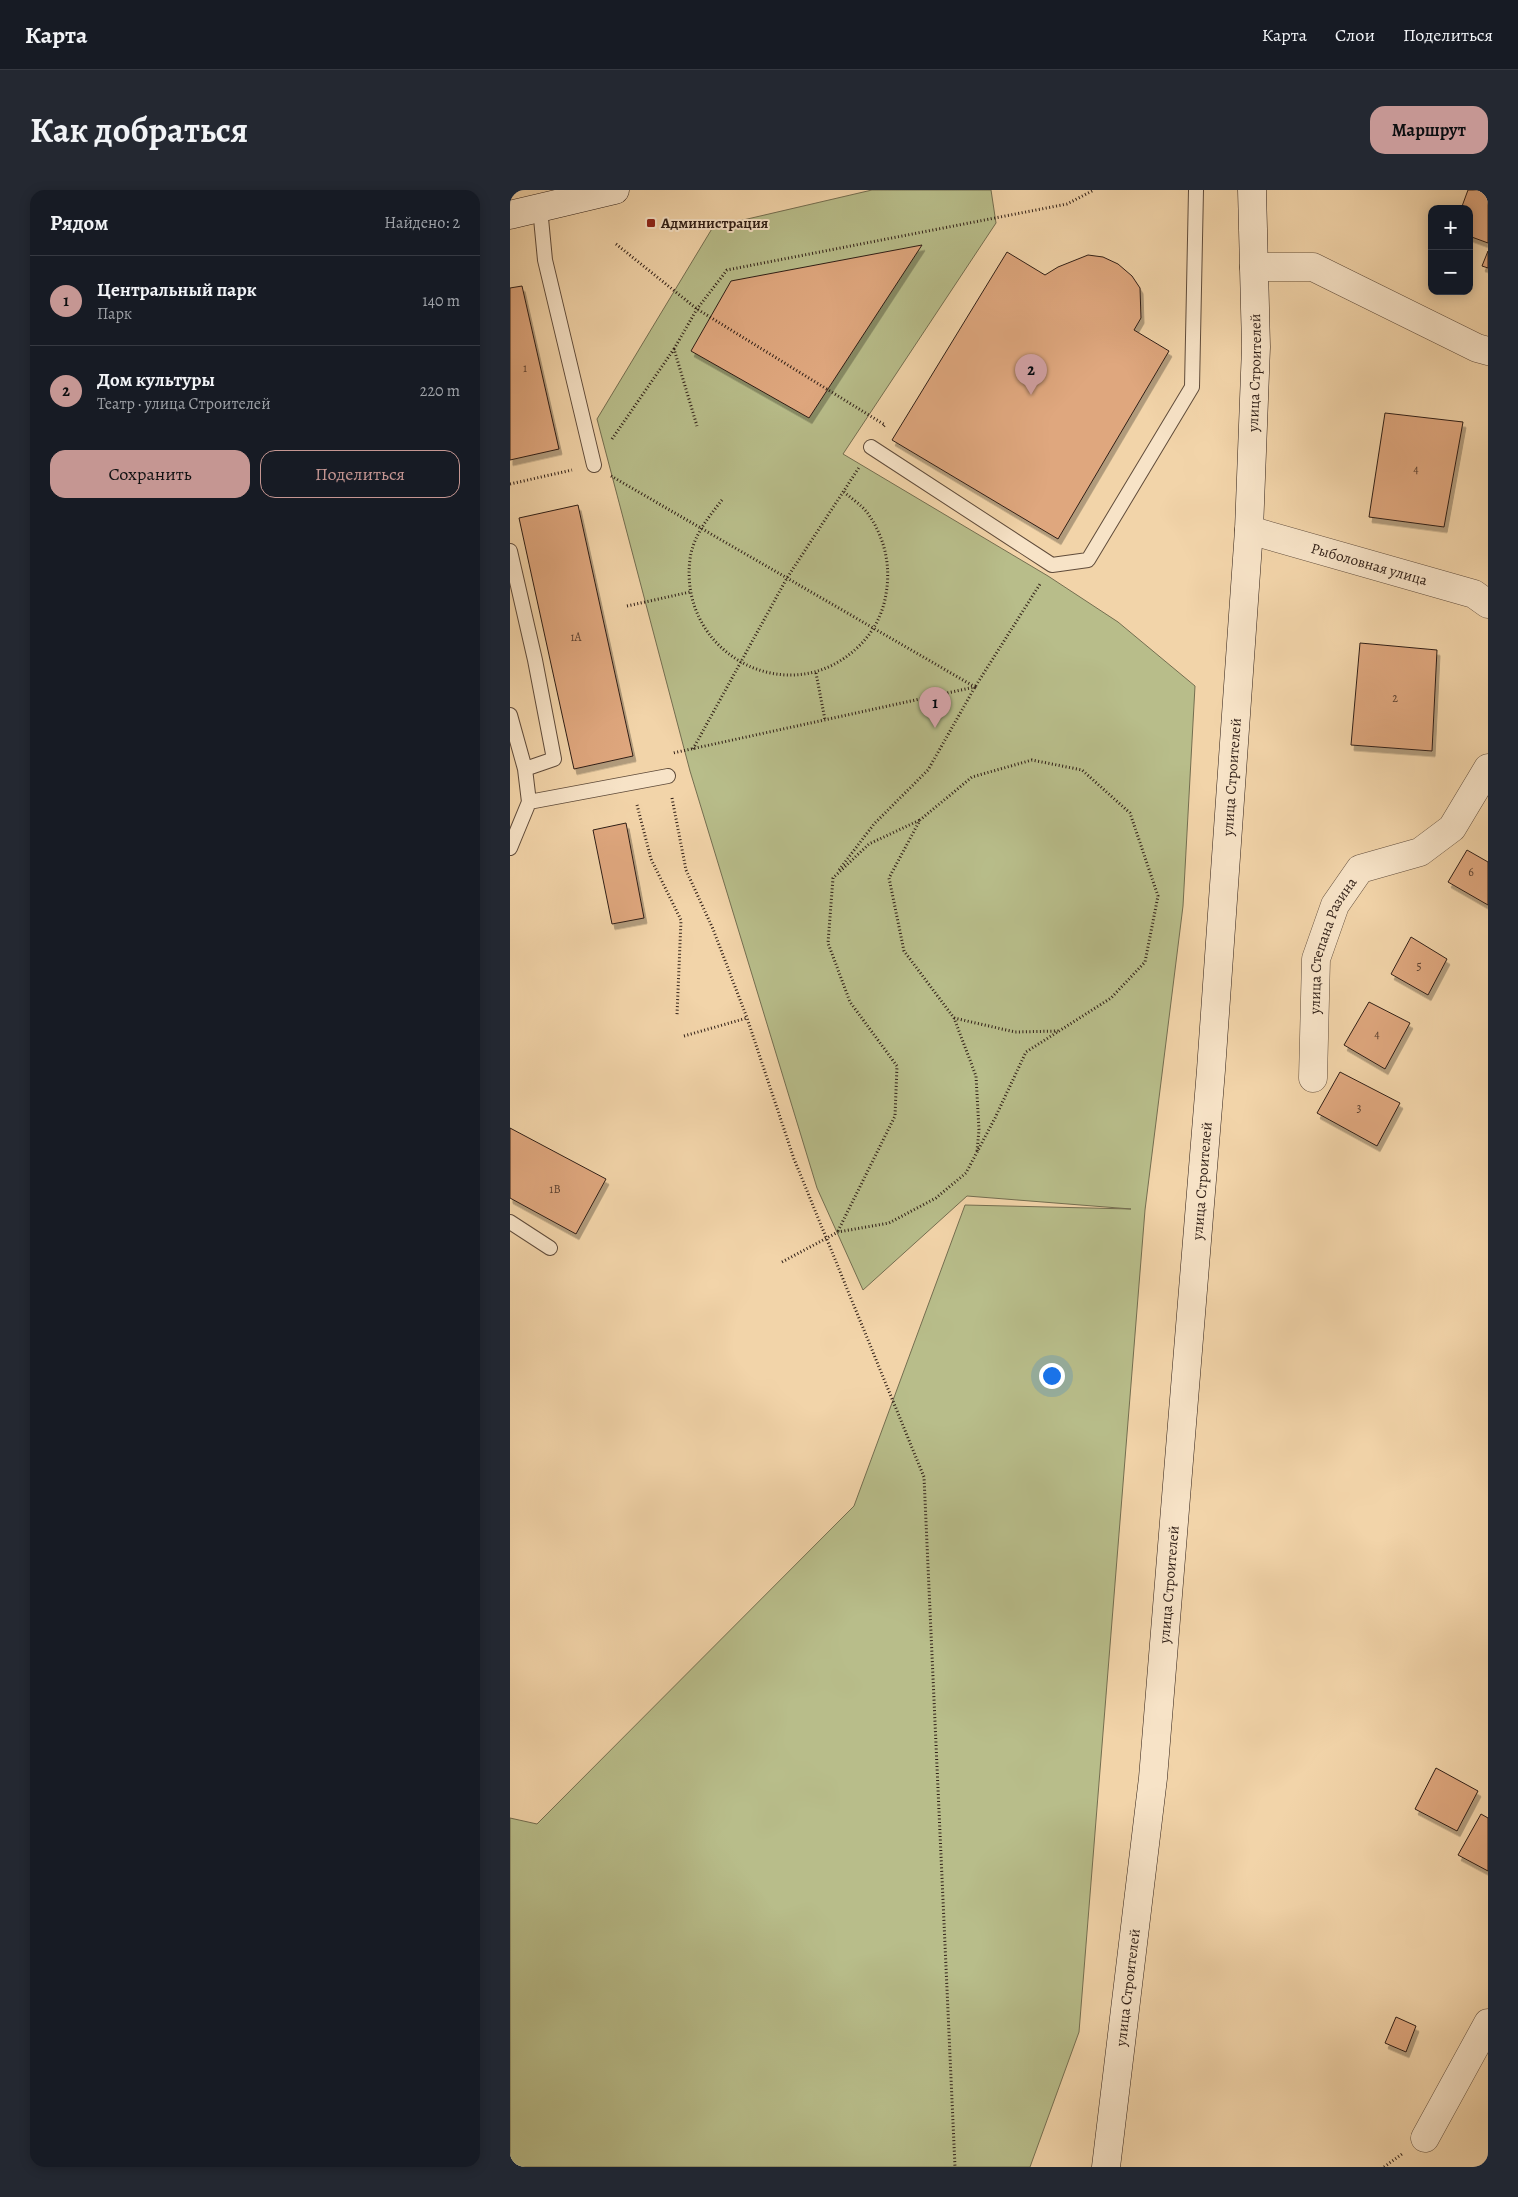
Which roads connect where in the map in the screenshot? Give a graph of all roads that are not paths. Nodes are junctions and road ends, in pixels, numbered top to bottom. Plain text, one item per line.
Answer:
1 (615, 190) edge
2 (1196, 190) edge
3 (1252, 190) edge
4 (538, 199) edge
5 (510, 215) edge
6 (1254, 267) junction
7 (1488, 351) edge
8 (871, 447) road end
9 (594, 465) road end
10 (1250, 530) junction
11 (510, 551) edge
12 (1488, 604) edge
13 (510, 715) edge
14 (1488, 768) edge
15 (525, 769) junction
16 (668, 776) road end
17 (529, 802) junction
18 (510, 848) edge
19 (1313, 1078) dead end
20 (510, 1222) edge
21 (550, 1248) dead end
22 (1488, 2023) edge
23 (1425, 2138) dead end
24 (1106, 2167) edge

1 - 4 main road
2 - 8 lane
3 - 6 main road, улица Строителей
4 - 5 main road
4 - 9 lane
6 - 7 main road
6 - 10 main road, улица Строителей
10 - 12 main road, Рыболовная улица
10 - 24 main road, улица Строителей
11 - 15 lane
13 - 15 lane
14 - 19 main road, улица Степана Разина
15 - 17 lane
16 - 17 lane
17 - 18 lane
20 - 21 lane
22 - 23 main road

